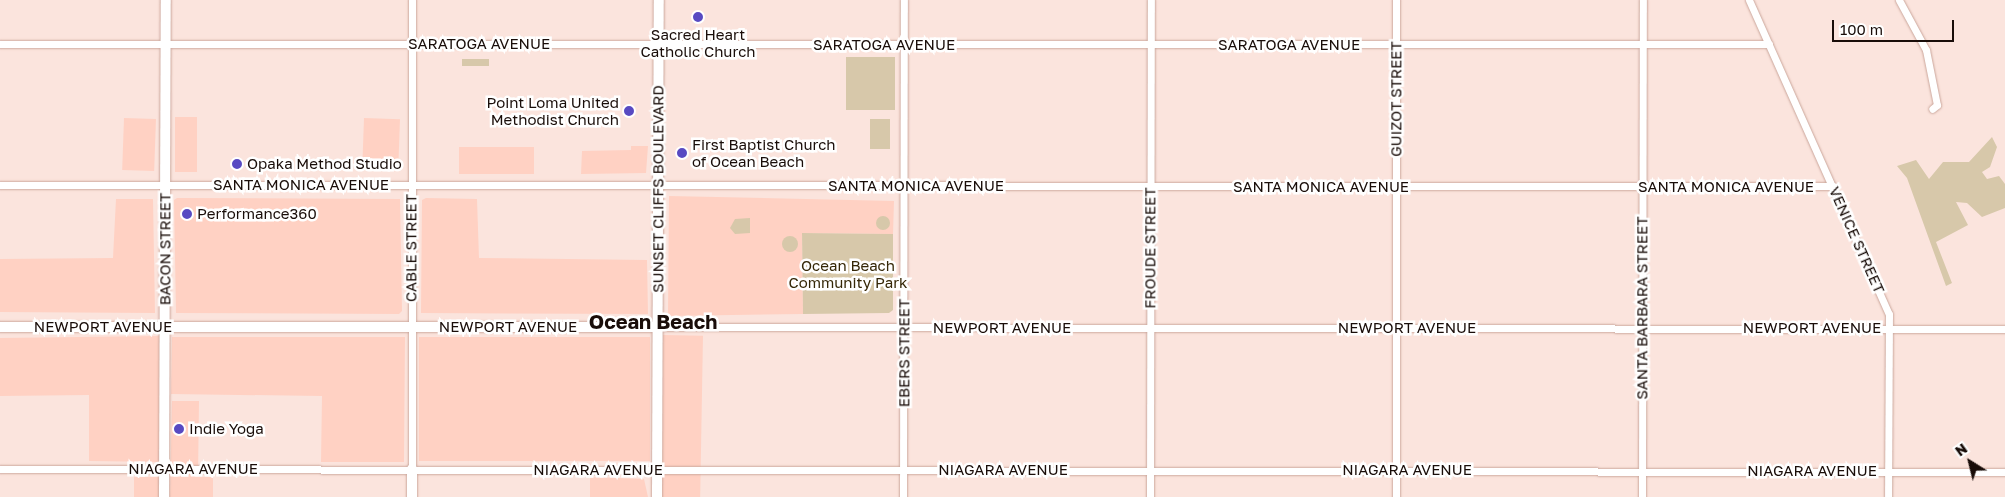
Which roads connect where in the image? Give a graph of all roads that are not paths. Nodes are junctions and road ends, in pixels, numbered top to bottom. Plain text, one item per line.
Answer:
1 (166, 0) edge
2 (412, 0) edge
3 (659, 0) edge
4 (904, 0) edge
5 (1151, 0) edge
6 (1396, 0) edge
7 (1642, 0) edge
8 (1749, 0) edge
9 (1899, 0) edge
10 (0, 44) edge
11 (166, 44) junction
12 (412, 44) junction
13 (903, 44) junction
14 (1643, 44) junction
15 (1769, 44) junction
16 (658, 45) junction
17 (1396, 45) junction
18 (1150, 46) junction
19 (1932, 109) dead end
20 (0, 185) edge
21 (165, 185) junction
22 (411, 186) junction
23 (658, 186) junction
24 (904, 186) junction
25 (1149, 186) junction
26 (1832, 186) junction
27 (1396, 187) junction
28 (1643, 187) junction
29 (0, 327) edge
30 (165, 327) junction
31 (412, 327) junction
32 (657, 327) junction
33 (904, 328) junction
34 (1150, 328) junction
35 (1642, 328) junction
36 (1888, 328) junction
37 (1396, 329) junction
38 (2005, 329) edge
39 (0, 469) edge
40 (412, 469) junction
41 (1150, 469) junction
42 (164, 470) junction
43 (657, 470) junction
44 (903, 470) junction
45 (1396, 470) junction
46 (1642, 470) junction
47 (1888, 471) junction
48 (2005, 472) edge
49 (164, 497) edge
50 (412, 497) edge
51 (658, 497) edge
52 (903, 497) edge
53 (1150, 497) edge
54 (1396, 497) edge
55 (1642, 497) edge
56 (1888, 497) edge

1 - 11 street, BACON STREET
2 - 12 street, CABLE STREET
3 - 16 street, SUNSET CLIFFS BOULEVARD
4 - 13 street, EBERS STREET
5 - 18 street, FROUDE STREET
6 - 17 street, GUIZOT STREET
7 - 14 street, SANTA BARBARA STREET
8 - 15 street, VENICE STREET
9 - 19 street
10 - 11 street, SARATOGA AVENUE
11 - 12 street, SARATOGA AVENUE
11 - 21 street, BACON STREET
12 - 16 street, SARATOGA AVENUE
12 - 22 street, CABLE STREET
13 - 16 street, SARATOGA AVENUE
13 - 18 street, SARATOGA AVENUE
13 - 24 street, EBERS STREET
14 - 15 street, SARATOGA AVENUE
14 - 17 street, SARATOGA AVENUE
14 - 28 street, SANTA BARBARA STREET
15 - 26 street, VENICE STREET
16 - 23 street, SUNSET CLIFFS BOULEVARD
17 - 18 street, SARATOGA AVENUE
17 - 27 street, GUIZOT STREET
18 - 25 street, FROUDE STREET
20 - 21 street, SANTA MONICA AVENUE
21 - 22 street, SANTA MONICA AVENUE
21 - 30 street, BACON STREET
22 - 23 street, SANTA MONICA AVENUE
22 - 31 street, CABLE STREET
23 - 24 street, SANTA MONICA AVENUE
23 - 32 street, SUNSET CLIFFS BOULEVARD
24 - 25 street, SANTA MONICA AVENUE
24 - 33 street, EBERS STREET
25 - 27 street, SANTA MONICA AVENUE
25 - 34 street, FROUDE STREET
26 - 28 street, SANTA MONICA AVENUE
26 - 36 street, VENICE STREET
27 - 28 street, SANTA MONICA AVENUE
27 - 37 street, GUIZOT STREET
28 - 35 street, SANTA BARBARA STREET
29 - 30 street, NEWPORT AVENUE
30 - 31 street, NEWPORT AVENUE
30 - 42 street, BACON STREET
31 - 32 street, NEWPORT AVENUE
31 - 40 street, CABLE STREET
32 - 33 street, NEWPORT AVENUE
32 - 43 street, SUNSET CLIFFS BOULEVARD
33 - 34 street, NEWPORT AVENUE
33 - 44 street, EBERS STREET
34 - 37 street, NEWPORT AVENUE
34 - 41 street, FROUDE STREET
35 - 36 street, NEWPORT AVENUE
35 - 37 street, NEWPORT AVENUE
35 - 46 street, SANTA BARBARA STREET
36 - 38 street, NEWPORT AVENUE
36 - 47 street, VENICE STREET
37 - 45 street, GUIZOT STREET
39 - 42 street, NIAGARA AVENUE
40 - 42 street, NIAGARA AVENUE
40 - 43 street, NIAGARA AVENUE
40 - 50 street, CABLE STREET
41 - 44 street, NIAGARA AVENUE
41 - 45 street, NIAGARA AVENUE
41 - 53 street, FROUDE STREET
42 - 49 street, BACON STREET
43 - 44 street, NIAGARA AVENUE
43 - 51 street, SUNSET CLIFFS BOULEVARD
44 - 52 street, EBERS STREET
45 - 46 street, NIAGARA AVENUE
45 - 54 street, GUIZOT STREET
46 - 47 street, NIAGARA AVENUE
46 - 55 street, SANTA BARBARA STREET
47 - 48 street, NIAGARA AVENUE
47 - 56 street, VENICE STREET

